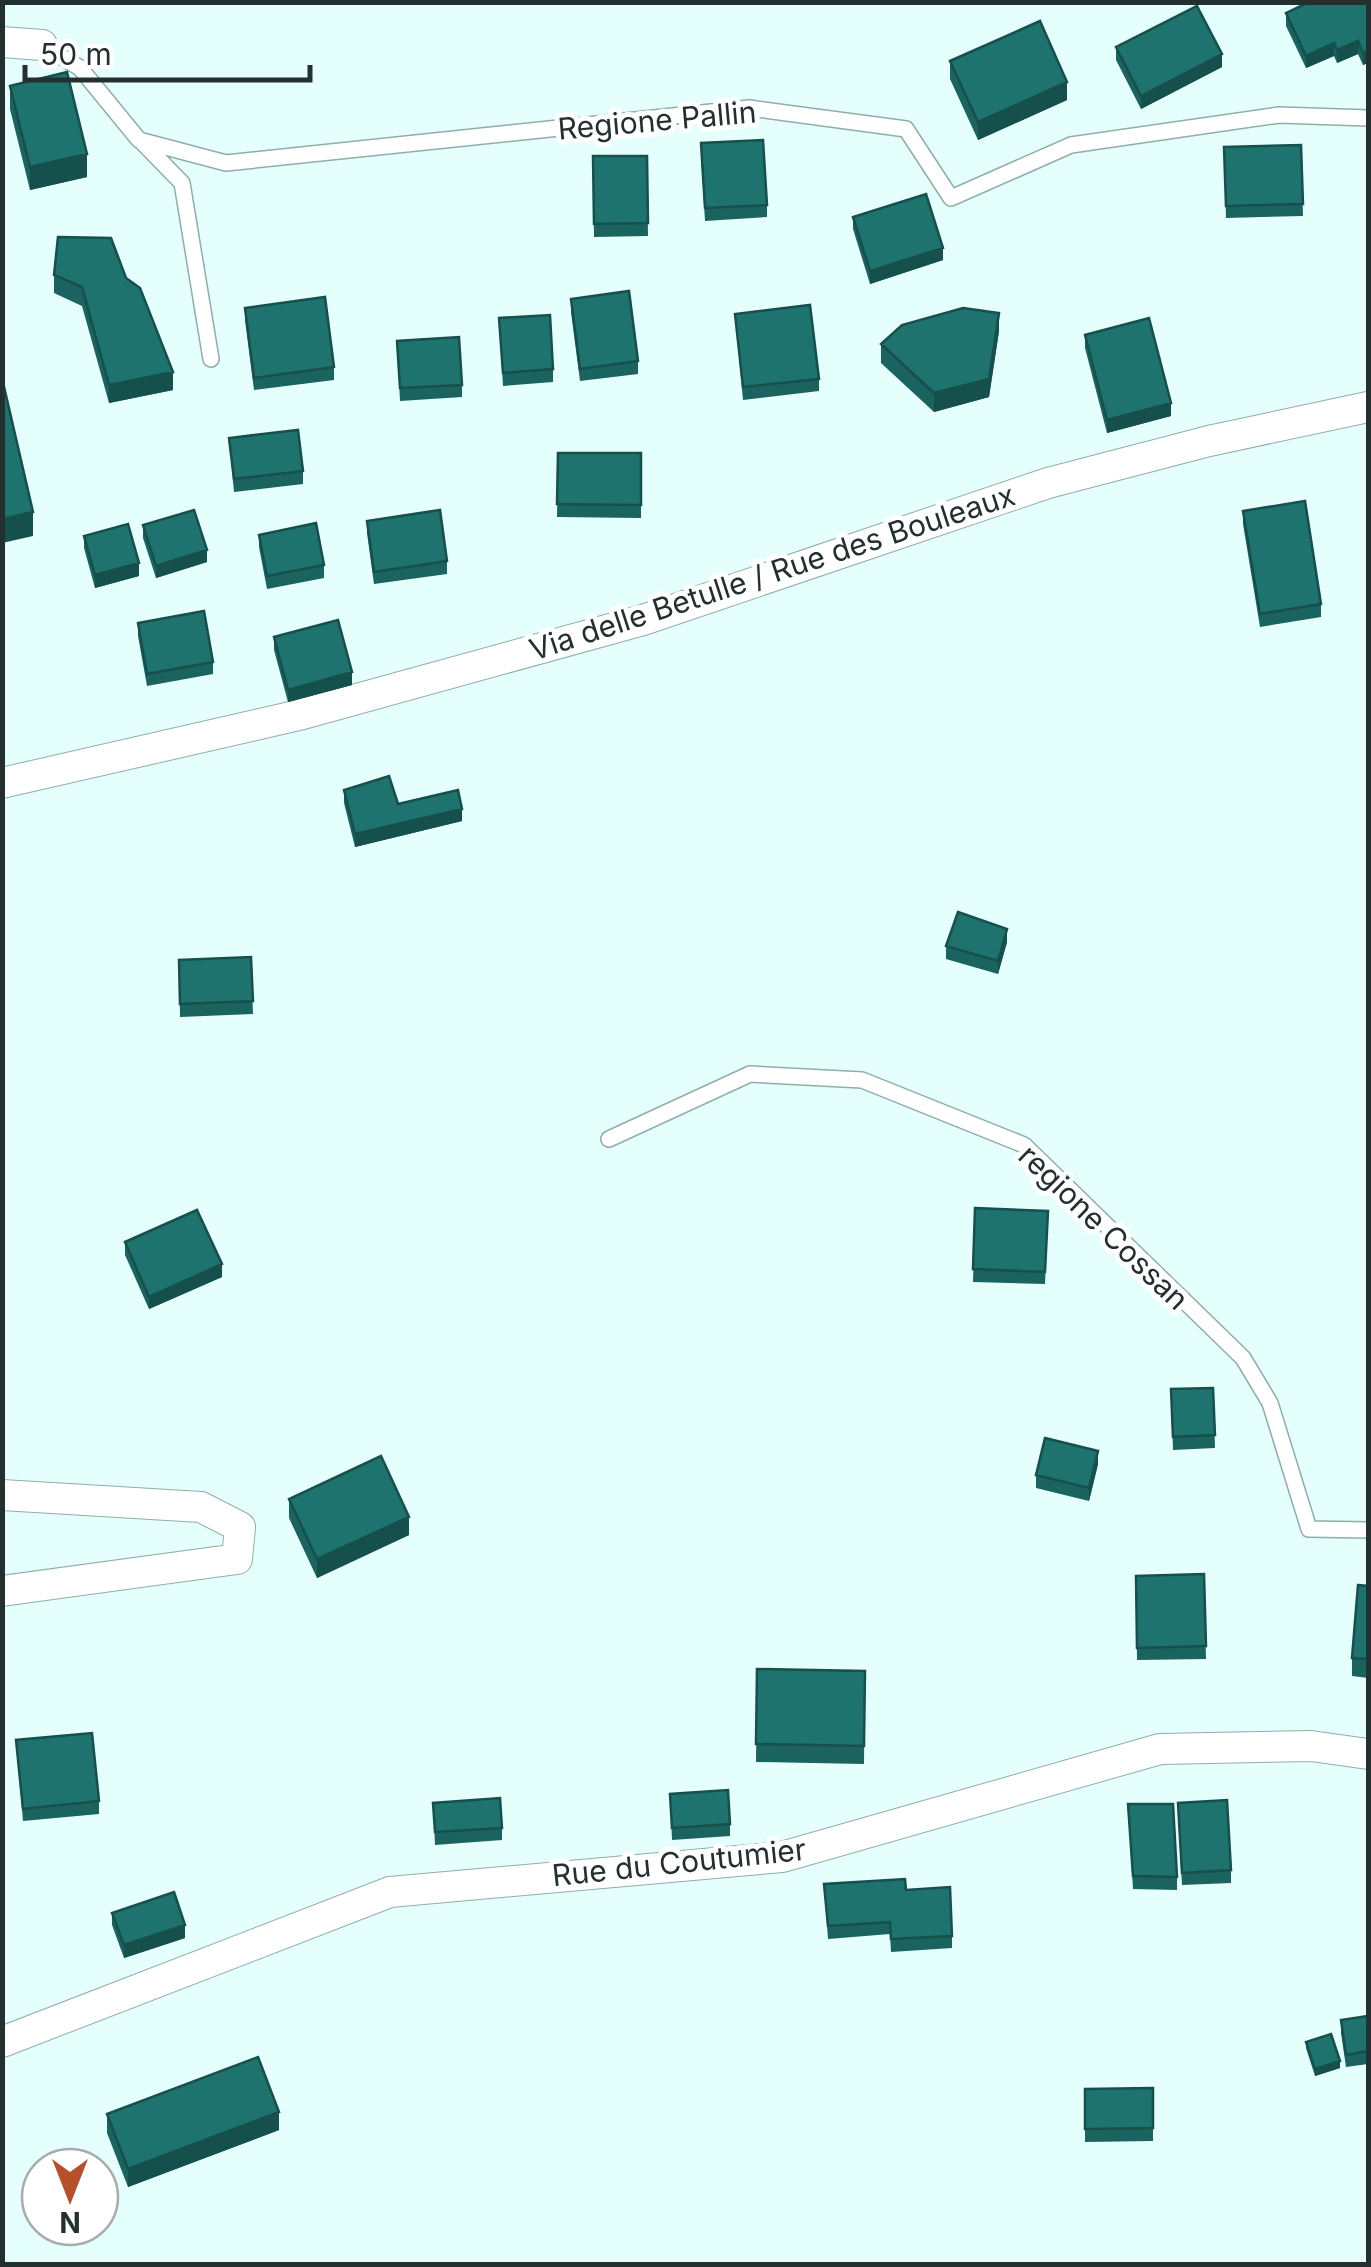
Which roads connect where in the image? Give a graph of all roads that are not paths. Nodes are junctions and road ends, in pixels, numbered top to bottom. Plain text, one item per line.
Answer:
1 (2, 42) edge
2 (42, 45) joint
3 (1368, 118) edge
4 (139, 140) junction
5 (211, 359) dead end
6 (1368, 407) edge
7 (2, 784) edge
8 (609, 1139) dead end
9 (2, 1495) edge
10 (1368, 1530) edge
11 (2, 1591) edge
12 (1367, 1760) edge
13 (2, 2042) edge

1 - 2 street
2 - 4 lane
3 - 4 lane, Regione Pallin
4 - 5 lane
6 - 7 street, Via delle Betulle / Rue des Bouleaux
8 - 10 lane, regione Cossan
9 - 11 street
12 - 13 street, Rue du Coutumier

